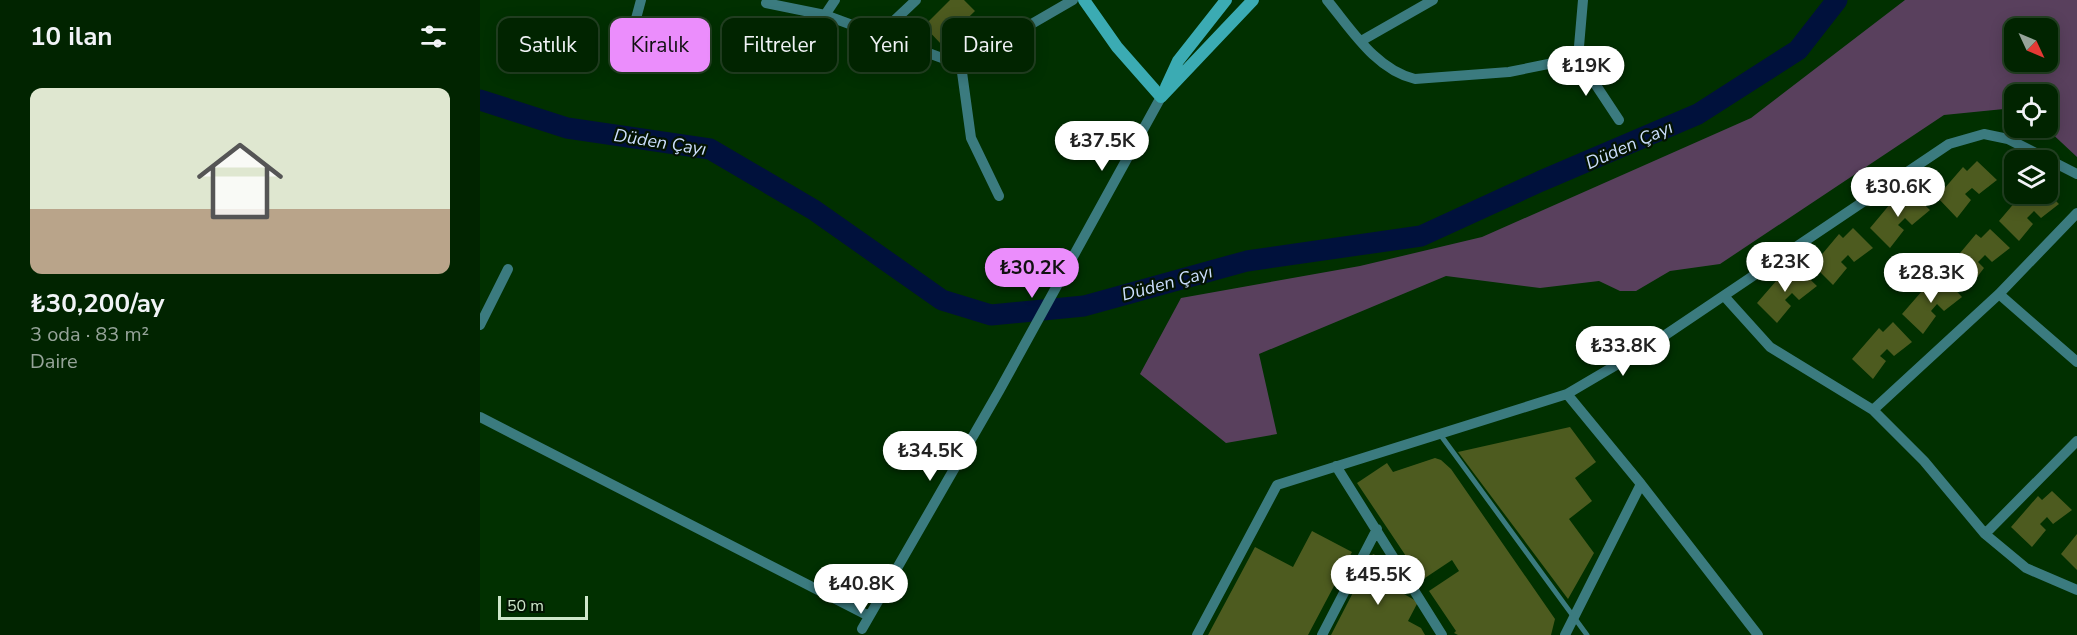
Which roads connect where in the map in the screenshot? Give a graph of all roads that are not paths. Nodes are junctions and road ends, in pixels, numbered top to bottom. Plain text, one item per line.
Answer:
1 (641, 0) edge
2 (835, 0) edge
3 (916, 0) edge
4 (1073, 0) edge
5 (1084, 0) edge
6 (1226, 0) edge
7 (1253, 0) edge
8 (1327, 0) edge
9 (1433, 0) edge
10 (1583, 0) edge
11 (766, 3) dead end
12 (825, 15) junction
13 (636, 18) edge
14 (896, 18) edge
15 (849, 23) edge
16 (1034, 23) edge
17 (1361, 41) junction
18 (1578, 58) junction
19 (963, 72) edge
20 (1161, 97) junction
21 (1619, 120) dead end
22 (2077, 174) edge
23 (999, 196) dead end
24 (2077, 213) edge
25 (508, 268) dead end
26 (1999, 294) junction
27 (1724, 296) junction
28 (480, 325) edge
29 (2077, 362) edge
30 (1567, 394) junction
31 (1873, 410) junction
32 (480, 417) edge
33 (1439, 433) junction
34 (2077, 441) edge
35 (1336, 466) junction
36 (1641, 484) junction
37 (1377, 529) junction
38 (1984, 534) junction
39 (2077, 590) edge
40 (869, 616) junction
41 (1573, 618) junction
42 (861, 632) edge
43 (1754, 634) edge
44 (873, 635) edge
45 (1197, 635) edge
46 (1322, 635) edge
47 (1442, 635) edge
48 (1565, 635) edge
49 (1587, 635) edge

1 - 13 street
2 - 12 street
3 - 14 street
4 - 16 street
5 - 20 main road
6 - 20 main road
7 - 20 main road
8 - 17 street
9 - 17 street
10 - 18 street
11 - 12 street
12 - 15 street
17 - 18 street
18 - 21 street
19 - 23 street
20 - 40 street
22 - 27 street
24 - 26 street
25 - 28 street
26 - 29 street
26 - 31 street
27 - 30 street
27 - 31 street
30 - 33 street
30 - 36 street
31 - 38 street
32 - 40 street
33 - 35 street
33 - 41 lane
34 - 38 street
35 - 37 street
35 - 45 street
36 - 41 street
36 - 43 street
37 - 46 street
37 - 47 street
38 - 39 street
40 - 42 street
41 - 48 street
41 - 49 lane
42 - 44 street

